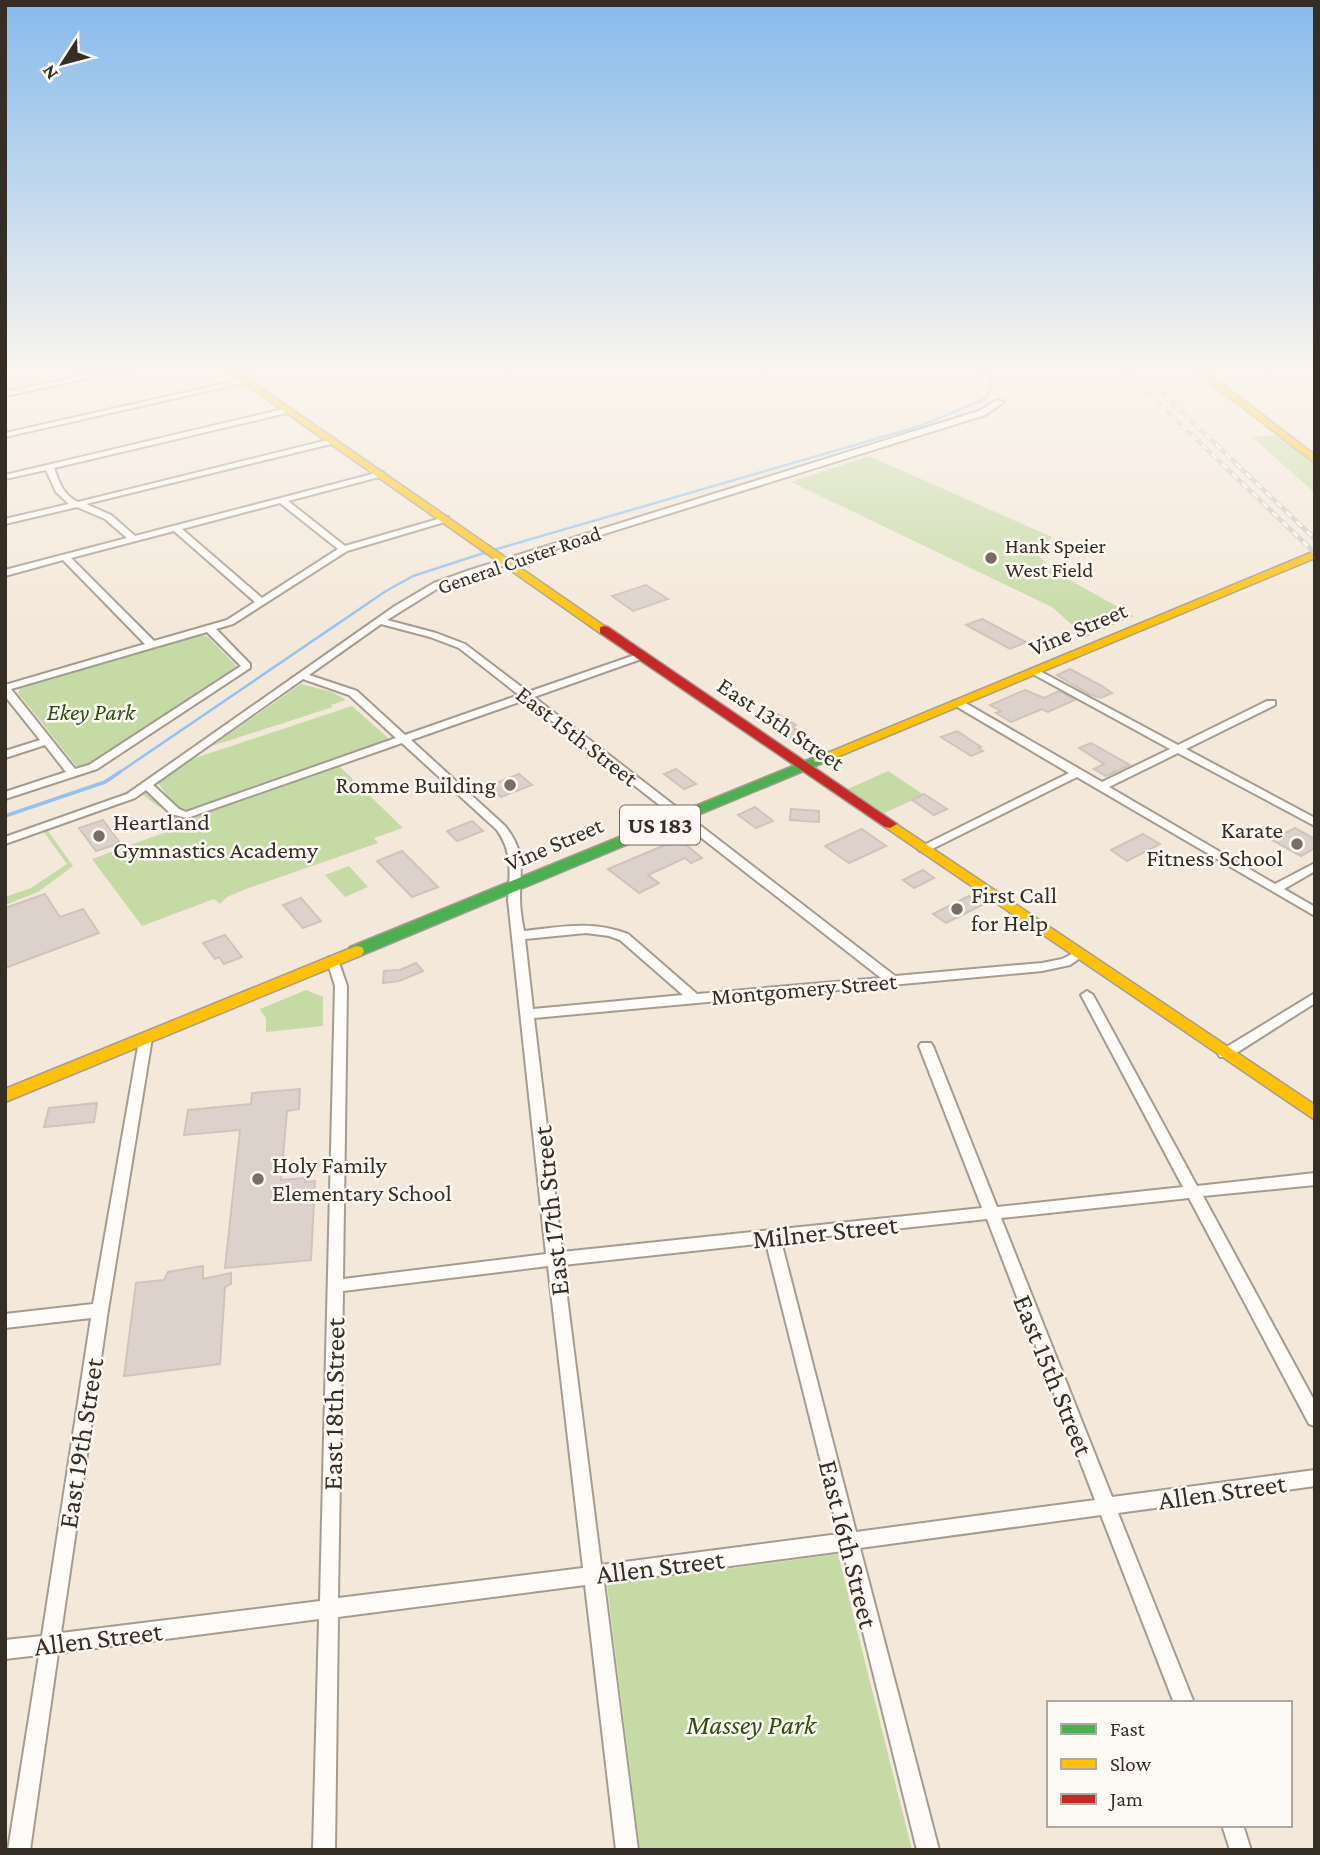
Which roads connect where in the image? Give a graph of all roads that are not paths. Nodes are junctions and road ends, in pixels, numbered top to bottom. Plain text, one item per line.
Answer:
1 (101, 454) edge
2 (281, 454) edge
3 (350, 454) edge
4 (852, 454) edge
5 (48, 466) junction
6 (380, 474) junction
7 (5, 477) edge
8 (282, 500) junction
9 (74, 505) junction
10 (445, 519) junction
11 (5, 522) edge
12 (176, 528) junction
13 (133, 539) junction
14 (344, 550) junction
15 (1315, 555) edge
16 (65, 557) junction
17 (505, 562) junction
18 (5, 573) edge
19 (261, 602) junction
20 (380, 621) junction
21 (209, 628) junction
22 (152, 645) junction
23 (641, 656) junction
24 (1036, 672) junction
25 (303, 676) junction
26 (5, 688) edge
27 (528, 698) junction
28 (958, 703) junction
29 (1271, 703) dead end
30 (48, 741) junction
31 (405, 741) junction
32 (1179, 749) junction
33 (5, 755) edge
34 (803, 766) junction
35 (1077, 773) junction
36 (73, 774) junction
37 (147, 786) junction
38 (1101, 787) junction
39 (5, 796) edge
40 (681, 816) junction
41 (1315, 823) edge
42 (5, 841) edge
43 (924, 849) junction
44 (1315, 866) edge
45 (514, 886) junction
46 (1275, 889) junction
47 (1315, 912) edge
48 (518, 936) junction
49 (1078, 955) junction
50 (333, 960) junction
51 (892, 980) junction
52 (1087, 995) dead end
53 (1315, 997) edge
54 (695, 999) junction
55 (527, 1014) junction
56 (145, 1038) junction
57 (926, 1046) dead end
58 (1225, 1054) junction
59 (5, 1096) edge
60 (1315, 1114) edge
61 (1315, 1179) edge
62 (1194, 1191) junction
63 (992, 1213) junction
64 (772, 1237) junction
65 (555, 1261) junction
66 (335, 1286) junction
67 (100, 1310) junction
68 (5, 1321) edge
69 (1315, 1419) edge
70 (1315, 1478) edge
71 (1106, 1506) junction
72 (848, 1540) junction
73 (594, 1574) junction
74 (328, 1610) junction
75 (49, 1645) junction
76 (5, 1650) edge
77 (1183, 1701) edge
78 (1233, 1827) edge
79 (19, 1850) edge
80 (324, 1850) edge
81 (627, 1850) edge
82 (928, 1850) edge
83 (1241, 1850) edge

1 - 5 street
2 - 9 street
3 - 6 street, East 13th Street
4 - 17 street, General Custer Road
5 - 7 street
5 - 9 street
6 - 8 street
6 - 10 street, East 13th Street
8 - 12 street
8 - 14 street
9 - 11 street
9 - 13 street
10 - 14 street
10 - 17 street, East 13th Street
12 - 13 street
12 - 19 street
13 - 16 street
14 - 19 street
15 - 24 street, Vine Street / US 183
16 - 18 street
16 - 22 street
17 - 20 street, General Custer Road
17 - 23 street, East 13th Street
19 - 21 street
20 - 25 street, General Custer Road
20 - 27 street, East 15th Street
21 - 22 street
21 - 36 street
22 - 26 street
23 - 27 street
23 - 34 street, East 13th Street
24 - 28 street, Vine Street / US 183
24 - 32 street
25 - 31 street, East 17th Street
25 - 37 street, General Custer Road
26 - 30 street
27 - 31 street
27 - 40 street, East 15th Street
28 - 34 street, Vine Street / US 183
28 - 35 street
29 - 32 street
30 - 33 street
30 - 36 street
31 - 37 street
31 - 45 street, East 17th Street
32 - 38 street
32 - 41 street
34 - 40 street, Vine Street / US 183
34 - 43 street, East 13th Street
35 - 38 street
35 - 43 street
36 - 39 street
37 - 42 street, General Custer Road
38 - 46 street
40 - 45 street, Vine Street / US 183
40 - 51 street, East 15th Street
43 - 49 street, East 13th Street
44 - 46 street
45 - 48 street, East 17th Street
45 - 50 street, Vine Street / US 183
46 - 47 street
48 - 54 street
48 - 55 street, East 17th Street
49 - 51 street, Montgomery Street
49 - 58 street, East 13th Street
50 - 56 street, Vine Street / US 183
50 - 66 street, East 18th Street
51 - 54 street, Montgomery Street
52 - 62 street
53 - 58 street
54 - 55 street, Montgomery Street
55 - 65 street, East 17th Street
56 - 59 street, Vine Street / US 183
56 - 67 street, East 19th Street
57 - 63 street, East 15th Street
58 - 60 street, East 13th Street
61 - 62 street, Milner Street
62 - 63 street, Milner Street
62 - 69 street
63 - 64 street, Milner Street
63 - 71 street, East 15th Street
64 - 65 street, Milner Street
64 - 72 street, East 16th Street
65 - 66 street, Milner Street
65 - 73 street, East 17th Street
66 - 74 street, East 18th Street
67 - 68 street
67 - 75 street, East 19th Street
70 - 71 street, Allen Street
71 - 72 street, Allen Street
71 - 77 street, East 15th Street
72 - 73 street, Allen Street
72 - 82 street, East 16th Street
73 - 74 street, Allen Street
73 - 81 street, East 17th Street
74 - 75 street, Allen Street
74 - 80 street, East 18th Street
75 - 76 street, Allen Street
75 - 79 street, East 19th Street
78 - 83 street

